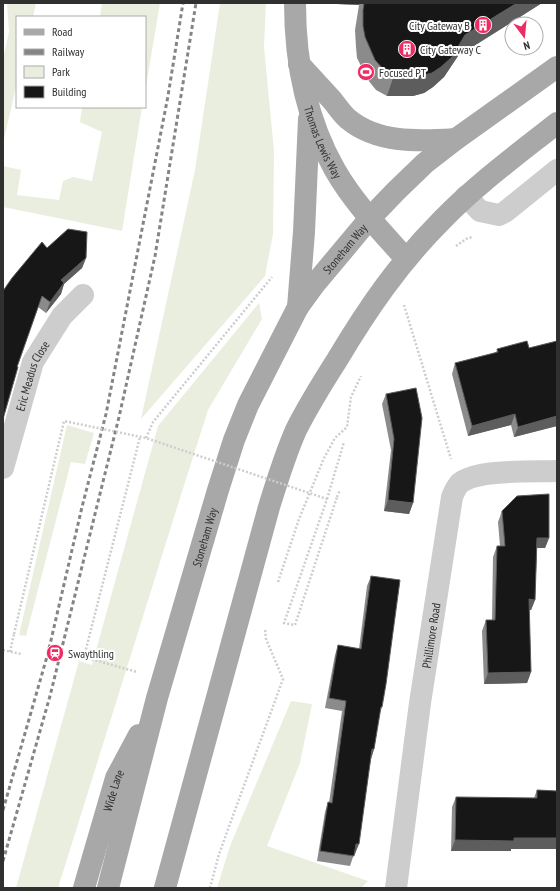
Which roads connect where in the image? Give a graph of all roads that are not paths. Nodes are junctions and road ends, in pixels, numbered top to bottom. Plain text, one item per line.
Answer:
1 (295, 3) edge
2 (299, 64) junction
3 (557, 67) edge
4 (310, 111) junction
5 (557, 123) edge
6 (456, 139) junction
7 (556, 172) edge
8 (466, 196) junction
9 (370, 218) junction
10 (406, 259) junction
11 (82, 295) dead end
12 (298, 307) junction
13 (3, 468) edge
14 (557, 471) edge
15 (157, 698) junction
16 (84, 888) edge
17 (108, 888) edge
18 (165, 888) edge
19 (396, 888) edge

1 - 2 main road, Thomas Lewis Way
2 - 4 main road, Thomas Lewis Way
2 - 6 main road
3 - 6 main road, Stoneham Way
4 - 9 main road, Thomas Lewis Way
4 - 12 main road
5 - 8 main road
6 - 9 main road, Stoneham Way
7 - 8 street
8 - 10 main road
9 - 10 main road, Thomas Lewis Way
9 - 12 main road, Stoneham Way
10 - 18 main road
11 - 13 street, Eric Meadus Close
12 - 15 main road, Stoneham Way
14 - 19 street, Phillimore Road
15 - 16 main road, Wide Lane
15 - 17 main road, Stoneham Way

